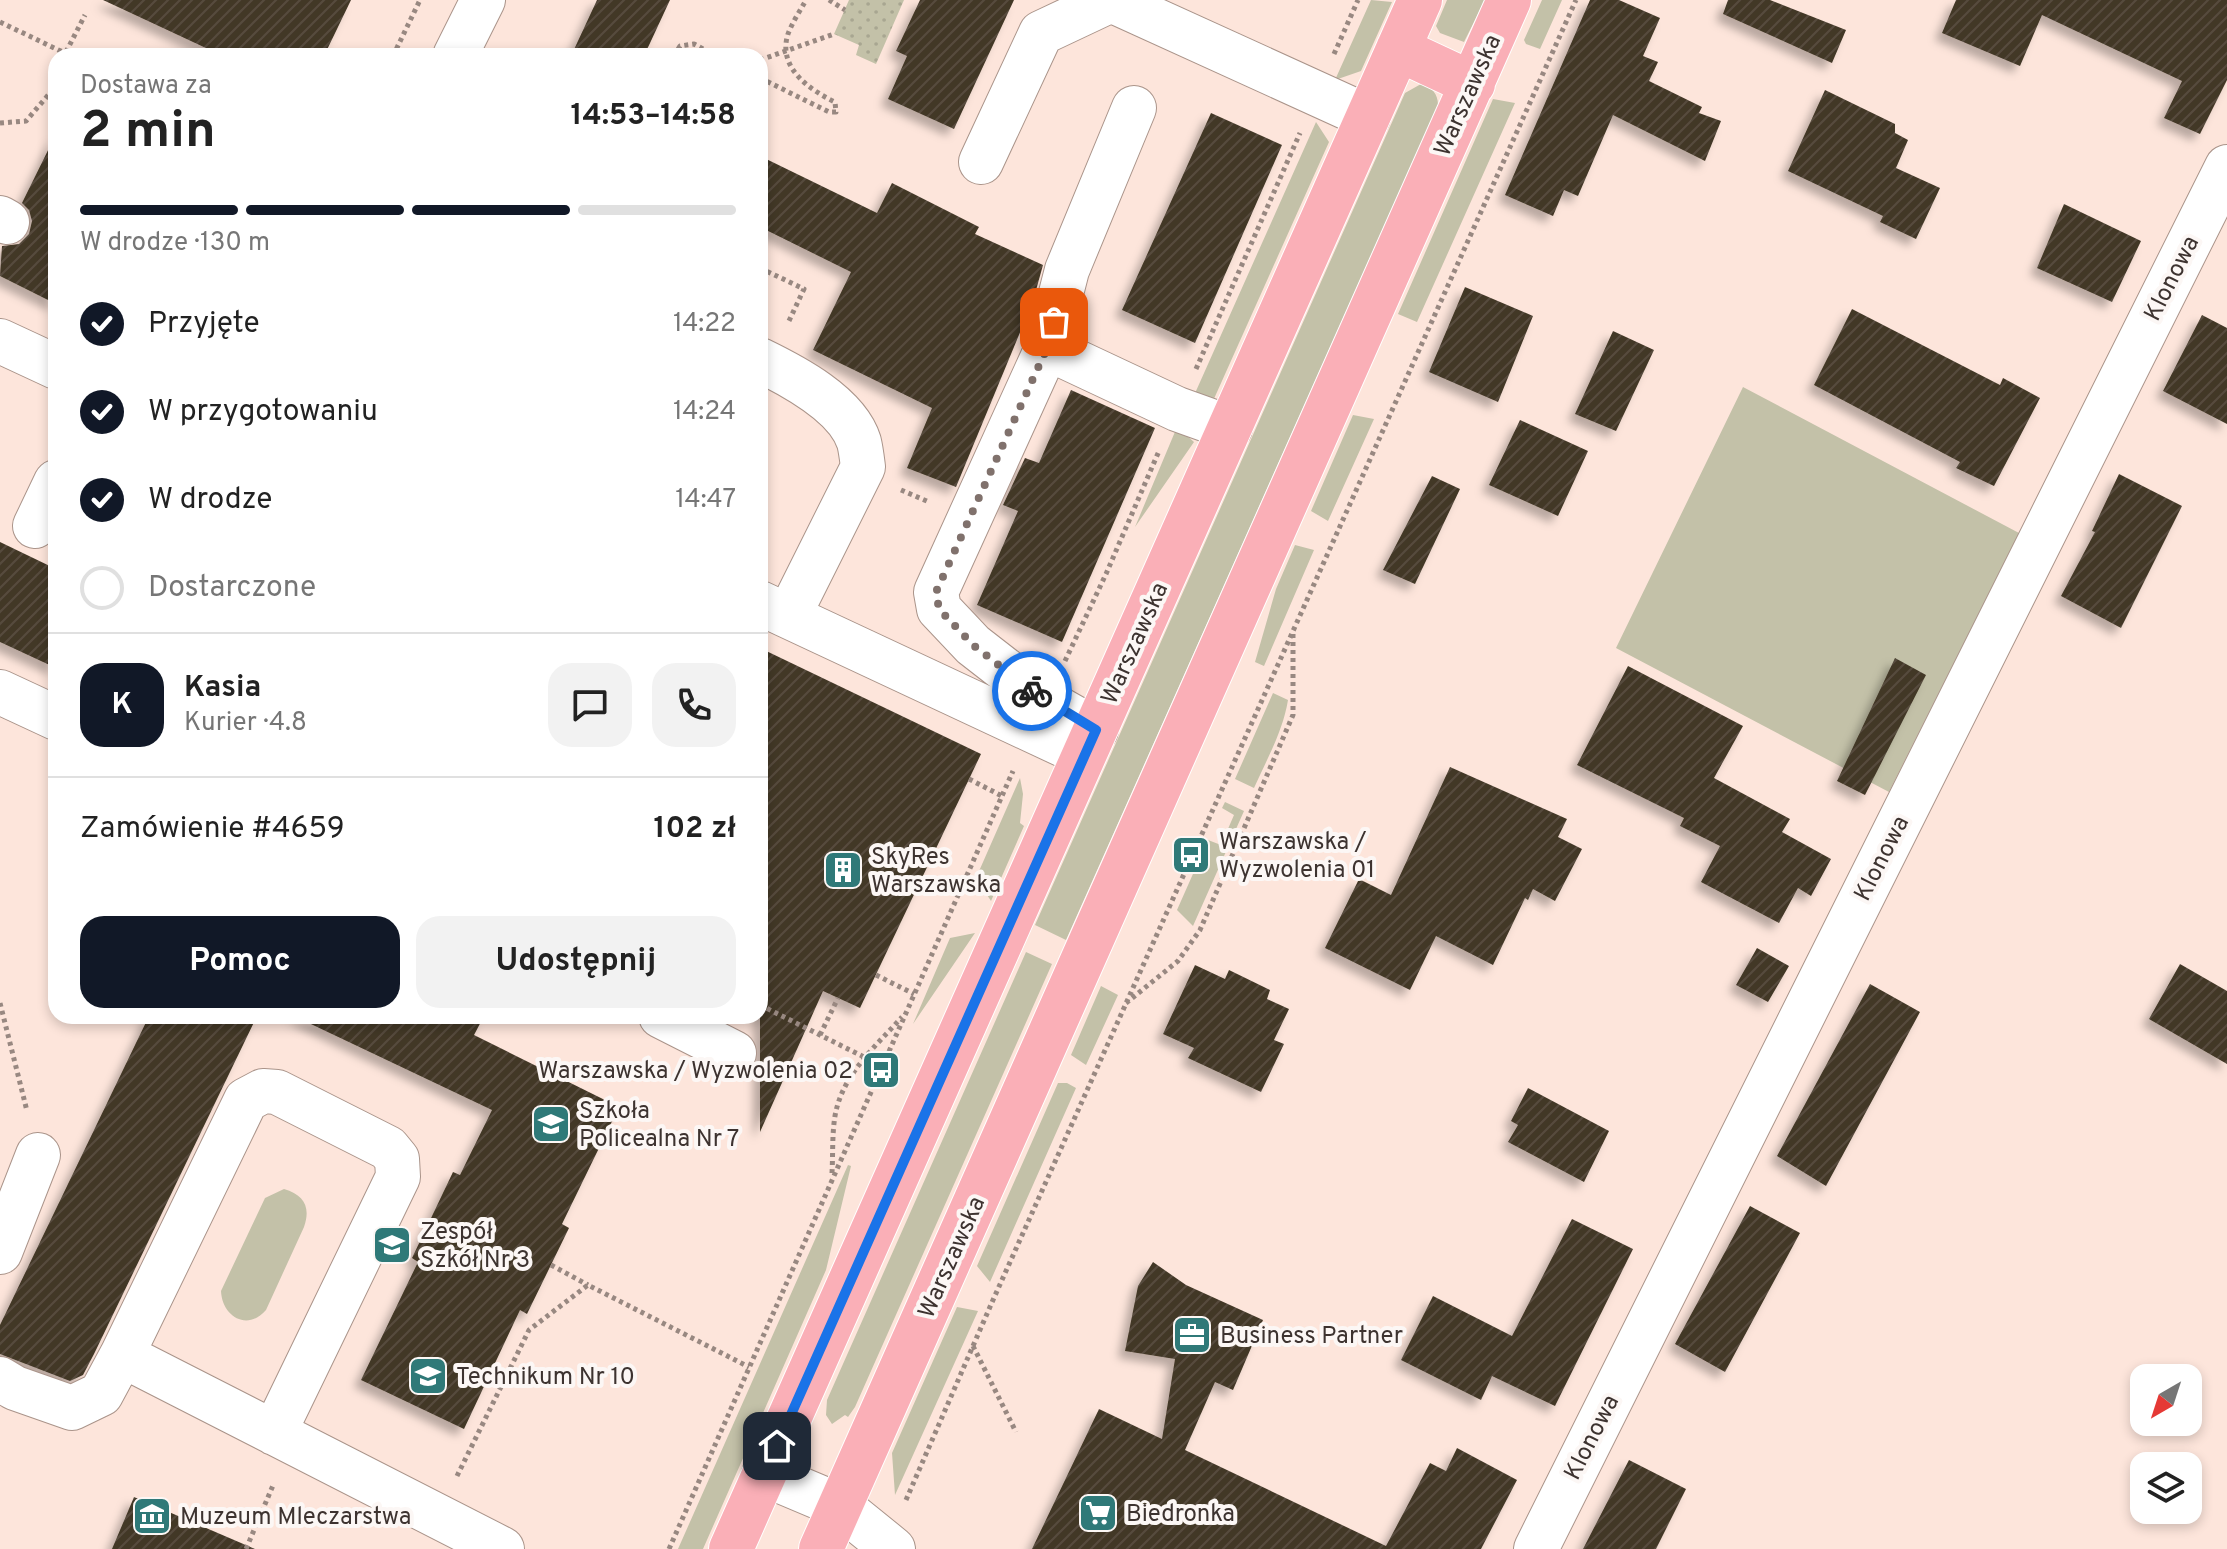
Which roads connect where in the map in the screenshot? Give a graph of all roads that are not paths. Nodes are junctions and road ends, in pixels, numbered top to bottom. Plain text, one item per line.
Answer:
1 (483, 0) edge
2 (1420, 0) edge
3 (1509, 0) edge
4 (1184, 16) edge
5 (459, 48) edge
6 (1398, 49) junction
7 (1473, 84) junction
8 (1134, 108) dead end
9 (1368, 117) junction
10 (981, 162) dead end
11 (2227, 167) edge
12 (0, 341) edge
13 (773, 344) edge
14 (1047, 348) junction
15 (48, 363) edge
16 (1230, 428) junction
17 (48, 499) edge
18 (35, 526) dead end
19 (774, 609) edge
20 (0, 692) edge
21 (48, 714) edge
22 (1039, 715) junction
23 (1090, 742) junction
24 (677, 1024) edge
25 (734, 1053) dead end
26 (38, 1155) road end
27 (0, 1252) edge
28 (122, 1355) junction
29 (0, 1379) edge
30 (282, 1437) junction
31 (764, 1474) junction
32 (840, 1506) junction
33 (890, 1546) edge
34 (502, 1549) edge
35 (731, 1549) edge
36 (821, 1549) edge
37 (1536, 1549) edge

1 - 5 street
2 - 6 main road, Warszawska
3 - 7 main road, Warszawska
4 - 9 street
4 - 10 street
6 - 7 main road
6 - 9 main road, Warszawska
7 - 32 main road, Warszawska
8 - 14 street
9 - 16 main road, Warszawska
11 - 37 street, Klonowa
12 - 15 street
13 - 19 street
14 - 16 street
14 - 22 street
16 - 23 main road, Warszawska
17 - 18 street
19 - 22 street
20 - 21 street
22 - 23 street
23 - 31 main road, Warszawska
24 - 25 street
26 - 27 street
28 - 29 street
28 - 30 street
28 - 30 street
30 - 34 street
31 - 32 street
31 - 35 main road, Warszawska
32 - 33 street
32 - 36 main road, Warszawska

